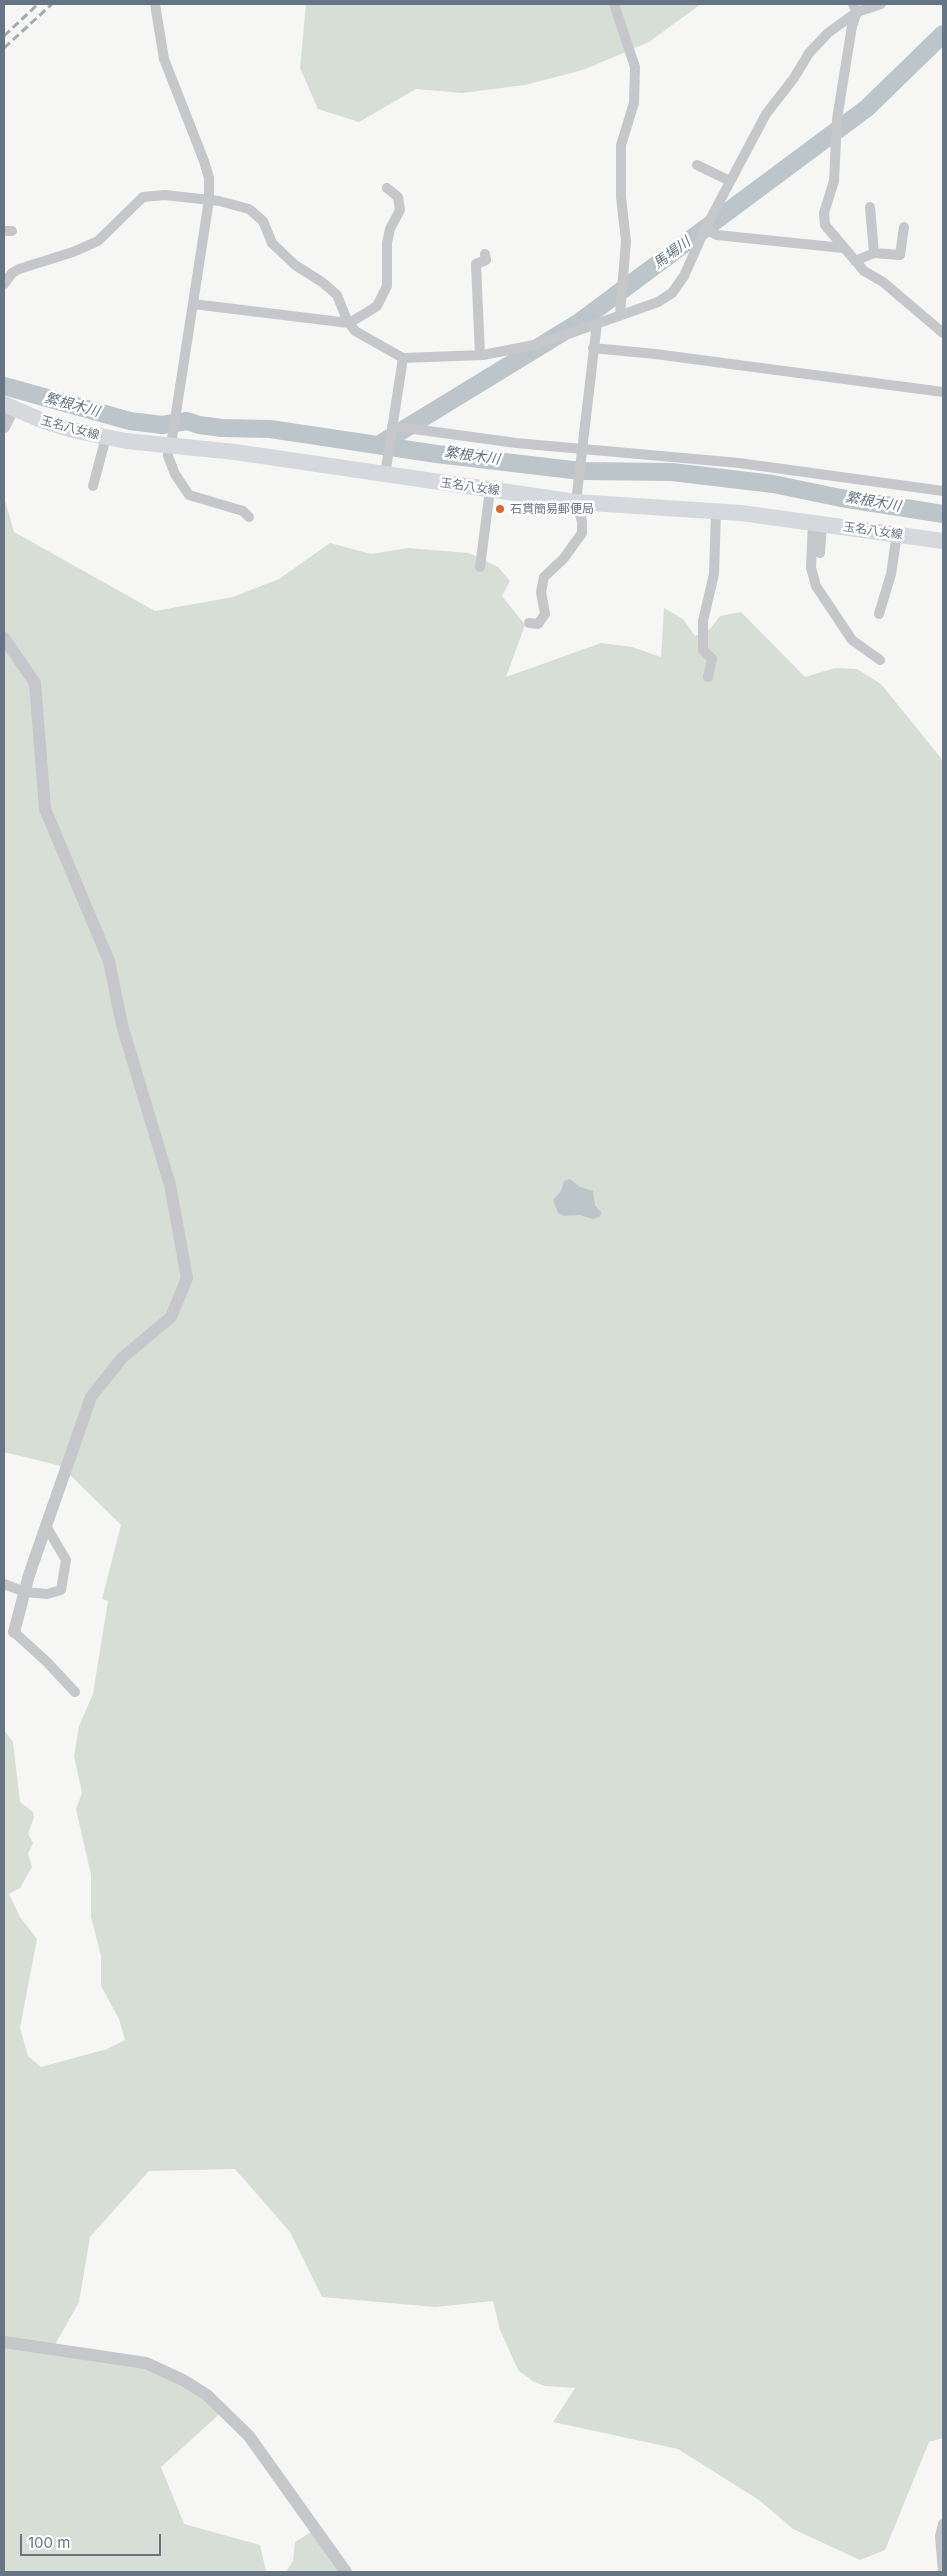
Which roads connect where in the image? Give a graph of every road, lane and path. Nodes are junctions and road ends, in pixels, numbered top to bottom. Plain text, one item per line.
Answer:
1 (155, 4) edge
2 (614, 4) edge
3 (882, 4) edge
4 (855, 8) edge
5 (697, 165) dead end
6 (730, 180) junction
7 (387, 188) dead end
8 (209, 200) junction
9 (870, 208) dead end
10 (904, 227) dead end
11 (705, 229) junction
12 (843, 248) junction
13 (874, 253) junction
14 (485, 254) dead end
15 (855, 261) junction
16 (5, 279) edge
17 (193, 304) junction
18 (620, 315) junction
19 (349, 323) junction
20 (597, 323) junction
21 (943, 333) edge
22 (593, 348) junction
23 (480, 355) junction
24 (403, 358) junction
25 (943, 392) edge
26 (8, 406) edge
27 (392, 426) junction
28 (4, 427) edge
29 (106, 437) junction
30 (171, 442) junction
31 (581, 449) junction
32 (385, 473) junction
33 (93, 486) dead end
34 (490, 490) junction
35 (943, 491) edge
36 (577, 493) junction
37 (716, 512) junction
38 (249, 517) dead end
39 (818, 522) junction
40 (897, 534) junction
41 (943, 541) edge
42 (820, 553) dead end
43 (480, 566) dead end
44 (879, 614) dead end
45 (529, 623) dead end
46 (4, 638) edge
47 (880, 660) dead end
48 (708, 677) dead end
49 (46, 1526) junction
50 (4, 1584) edge
51 (25, 1592) junction
52 (14, 1632) joint
53 (75, 1692) dead end
54 (4, 2342) edge
55 (943, 2524) edge
56 (346, 2572) edge
57 (943, 2572) edge

1 - 8 street
2 - 18 street
3 - 4 street
4 - 6 street
4 - 12 street
5 - 6 street
6 - 11 street
7 - 19 street
8 - 16 street
8 - 17 street
8 - 19 street
9 - 13 street
10 - 13 street
11 - 12 street
11 - 18 street
12 - 15 street
13 - 15 street
14 - 23 street
15 - 21 street
17 - 19 street
17 - 30 street
18 - 20 street
19 - 24 street
20 - 22 street
20 - 23 street
22 - 25 street
22 - 31 street
23 - 24 street
24 - 27 street
26 - 28 street
26 - 29 main road, 玉名八女線
27 - 31 street
27 - 32 street
29 - 30 main road, 玉名八女線
29 - 33 street
30 - 32 main road, 玉名八女線
30 - 38 street
31 - 35 street
31 - 36 street
32 - 34 main road, 玉名八女線
34 - 36 main road, 玉名八女線
34 - 43 street
36 - 37 main road, 玉名八女線
36 - 45 street
37 - 39 main road, 玉名八女線
37 - 48 street
39 - 40 main road, 玉名八女線
39 - 42 street
39 - 47 street
40 - 41 main road, 玉名八女線
40 - 44 street
46 - 49 street
49 - 51 street
49 - 51 street
50 - 51 street
51 - 52 street
52 - 53 street
54 - 56 street
55 - 57 street

